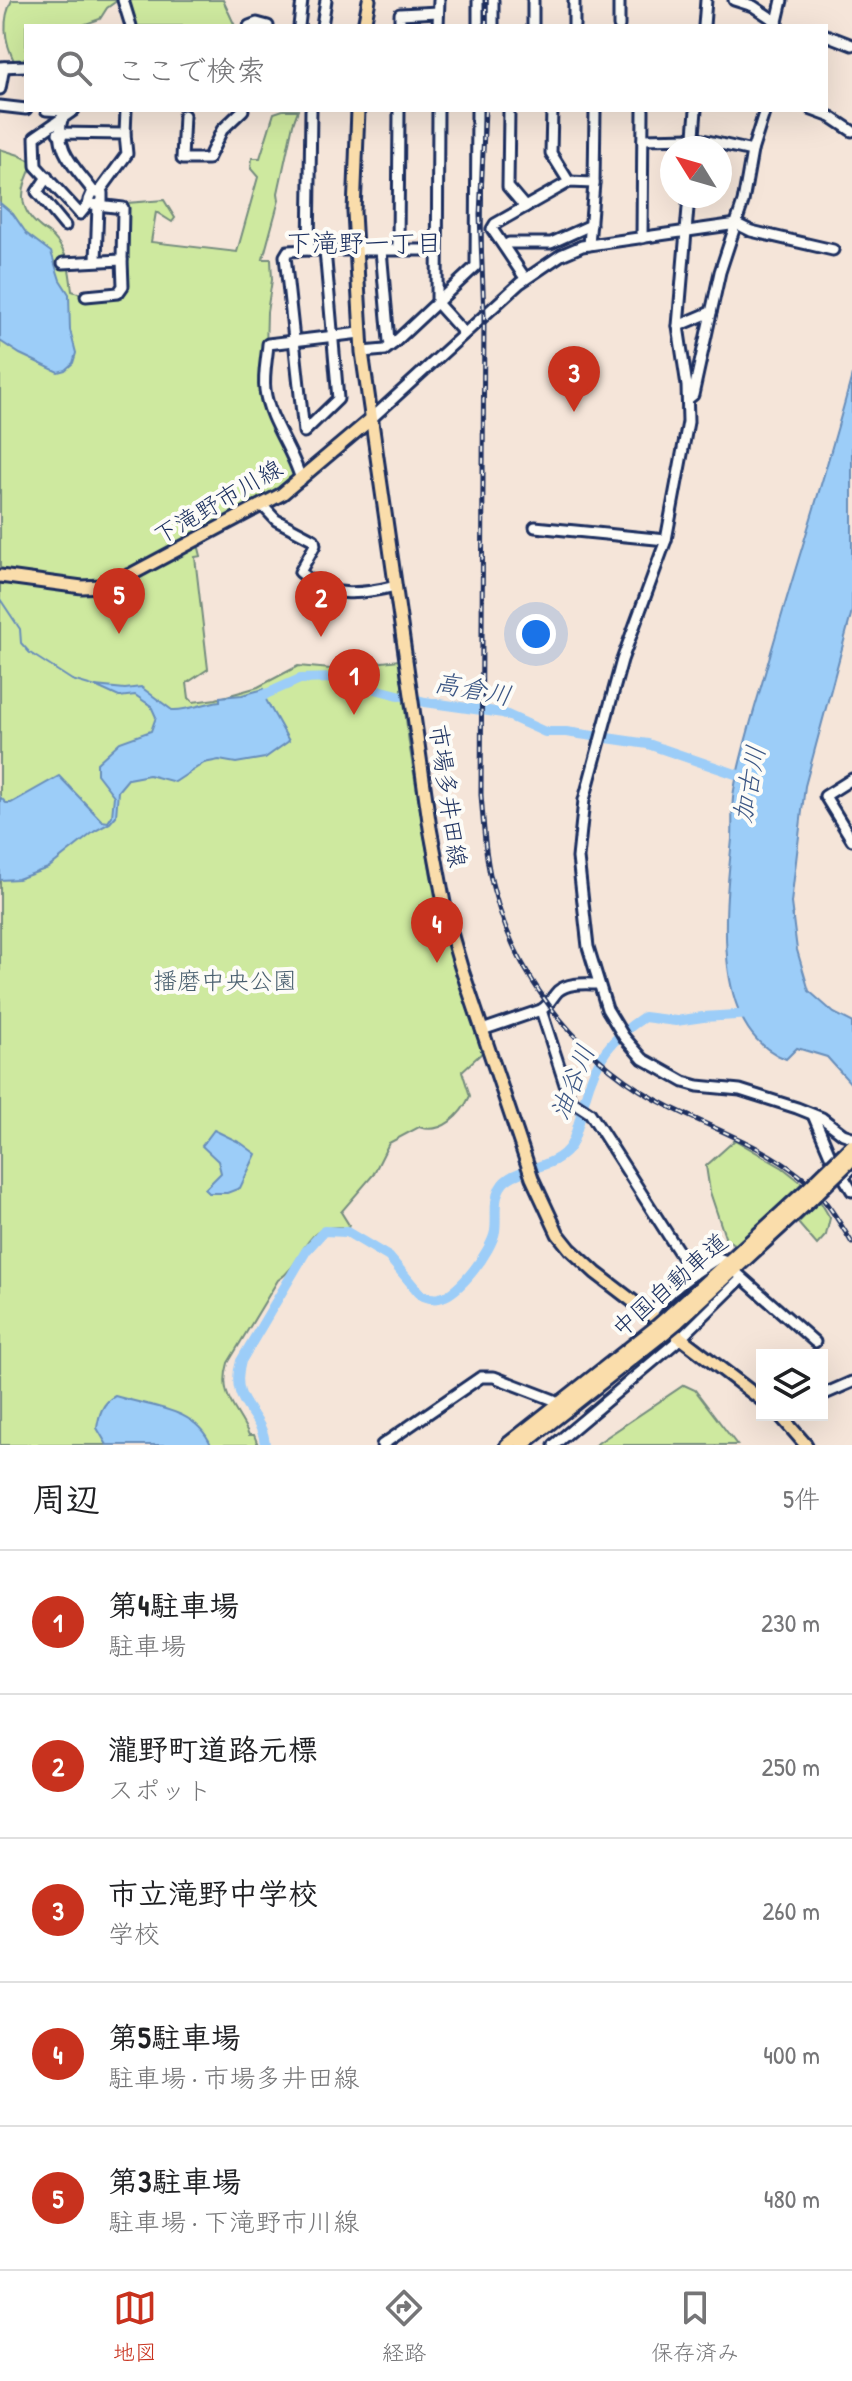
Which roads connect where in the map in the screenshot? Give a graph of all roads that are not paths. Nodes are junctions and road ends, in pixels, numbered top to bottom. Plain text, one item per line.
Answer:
1 (123, 0) edge
2 (302, 0) edge
3 (326, 0) edge
4 (369, 0) edge
5 (439, 0) edge
6 (478, 0) edge
7 (493, 0) edge
8 (533, 0) edge
9 (574, 0) edge
10 (619, 0) edge
11 (706, 0) edge
12 (734, 0) edge
13 (782, 0) edge
14 (438, 12) junction
15 (130, 24) edge
16 (299, 24) edge
17 (322, 24) edge
18 (364, 24) edge
19 (400, 24) edge
20 (438, 24) edge
21 (478, 24) edge
22 (493, 24) edge
23 (533, 24) edge
24 (574, 24) edge
25 (619, 24) edge
26 (704, 24) edge
27 (776, 24) edge
28 (828, 36) edge
29 (852, 45) edge
30 (24, 66) edge
31 (2, 67) edge
32 (0, 89) edge
33 (0, 106) edge
34 (24, 109) edge
35 (126, 112) edge
36 (241, 112) edge
37 (311, 112) edge
38 (358, 112) edge
39 (399, 112) edge
40 (438, 112) edge
41 (477, 112) edge
42 (509, 112) edge
43 (552, 112) edge
44 (595, 112) edge
45 (643, 112) edge
46 (696, 112) edge
47 (764, 112) edge
48 (817, 112) edge
49 (64, 114) edge
50 (184, 115) dead end
51 (852, 131) edge
52 (58, 133) junction
53 (125, 134) junction
54 (694, 136) edge
55 (643, 139) junction
56 (660, 140) edge
57 (732, 148) edge
58 (752, 151) junction
59 (47, 177) junction
60 (569, 182) junction
61 (594, 183) junction
62 (96, 191) junction
63 (94, 204) junction
64 (525, 207) junction
65 (688, 208) edge
66 (737, 224) junction
67 (591, 225) junction
68 (65, 226) dead end
69 (686, 232) junction
70 (642, 238) junction
71 (589, 245) junction
72 (504, 246) junction
73 (398, 249) junction
74 (309, 250) junction
75 (325, 250) junction
76 (381, 250) junction
77 (436, 250) junction
78 (833, 250) dead end
79 (355, 251) junction
80 (96, 260) junction
81 (122, 260) junction
82 (63, 263) dead end
83 (525, 278) junction
84 (86, 296) dead end
85 (437, 303) junction
86 (711, 312) junction
87 (678, 326) junction
88 (360, 333) junction
89 (464, 333) junction
90 (333, 337) junction
91 (293, 342) junction
92 (394, 343) junction
93 (362, 352) junction
94 (688, 399) junction
95 (371, 419) junction
96 (304, 432) junction
97 (288, 446) junction
98 (301, 480) junction
99 (263, 506) junction
100 (535, 527) dead end
101 (666, 540) junction
102 (0, 576) edge
103 (396, 586) junction
104 (852, 779) edge
105 (852, 840) edge
106 (597, 984) junction
107 (541, 1010) junction
108 (482, 1030) junction
109 (813, 1115) junction
110 (852, 1137) edge
111 (852, 1146) edge
112 (852, 1159) edge
113 (852, 1168) edge
114 (843, 1177) junction
115 (852, 1191) edge
116 (809, 1195) junction
117 (724, 1260) dead end
118 (693, 1274) junction
119 (651, 1314) junction
120 (657, 1332) junction
121 (681, 1338) junction
122 (815, 1342) dead end
123 (852, 1382) edge
124 (828, 1392) edge
125 (756, 1394) edge
126 (554, 1400) dead end
127 (566, 1415) dead end
128 (785, 1421) edge
129 (575, 1428) junction
130 (382, 1445) edge
131 (507, 1445) edge
132 (522, 1445) edge
133 (554, 1445) edge
134 (806, 1445) edge

1 - 15 street
2 - 16 street
3 - 17 street
4 - 18 main road
5 - 14 street
6 - 21 street
7 - 22 street
8 - 23 street
9 - 24 street
10 - 25 street
11 - 26 street
12 - 27 street
13 - 27 street
14 - 19 street
14 - 20 street
28 - 29 street
30 - 31 street
31 - 32 street
33 - 34 street
35 - 53 street
36 - 50 street
37 - 74 street
38 - 79 main road
39 - 73 street
40 - 77 street
41 - 85 street
42 - 64 street
43 - 60 street
44 - 61 street
45 - 55 street
46 - 54 street
47 - 58 street
48 - 51 street
49 - 52 street
49 - 59 street
52 - 53 street
52 - 62 street
53 - 62 street
55 - 56 street
55 - 70 street
57 - 58 street
58 - 66 street
59 - 63 street
59 - 68 street
60 - 61 street
60 - 64 street
61 - 67 street
62 - 63 street
63 - 80 street
63 - 81 street
64 - 72 street
65 - 69 street
66 - 69 street
66 - 78 street
66 - 86 street
67 - 71 street
67 - 72 street
69 - 70 street
69 - 87 street
70 - 71 street
71 - 83 street
72 - 83 street
73 - 76 street
73 - 77 street
74 - 75 street
74 - 91 street
75 - 79 street
75 - 90 street
76 - 79 street
76 - 92 street
77 - 85 street
79 - 88 main road
80 - 81 street
80 - 82 street
81 - 84 street
83 - 89 street
85 - 89 street
85 - 92 street
86 - 87 street
86 - 94 street
87 - 94 street
88 - 90 street
88 - 93 main road
89 - 95 street
90 - 91 street
90 - 96 street
91 - 96 street
91 - 97 street
92 - 93 street
93 - 95 main road
94 - 101 street
95 - 98 main road, 下滝野市川線
95 - 103 main road, 市場多井田線
96 - 97 street
97 - 98 street
98 - 99 main road, 下滝野市川線
99 - 102 main road, 下滝野市川線
99 - 103 street
100 - 101 street
101 - 106 street
103 - 108 main road, 市場多井田線
104 - 105 street
106 - 107 street
106 - 109 street
107 - 108 street
107 - 118 street
108 - 119 main road, 市場多井田線
109 - 110 street
109 - 114 street
111 - 116 highway, 中国自動車道, bridge
112 - 116 highway, 中国自動車道, bridge
113 - 114 street
114 - 115 street
116 - 120 highway, 中国自動車道, bridge
117 - 118 street
118 - 119 street
119 - 121 main road, 市場多井田線
120 - 131 highway, 中国自動車道
120 - 132 highway, 中国自動車道
121 - 122 street
121 - 125 main road, 市場多井田線
121 - 129 street
123 - 124 street
126 - 130 street
127 - 129 street
128 - 134 main road
129 - 133 street

